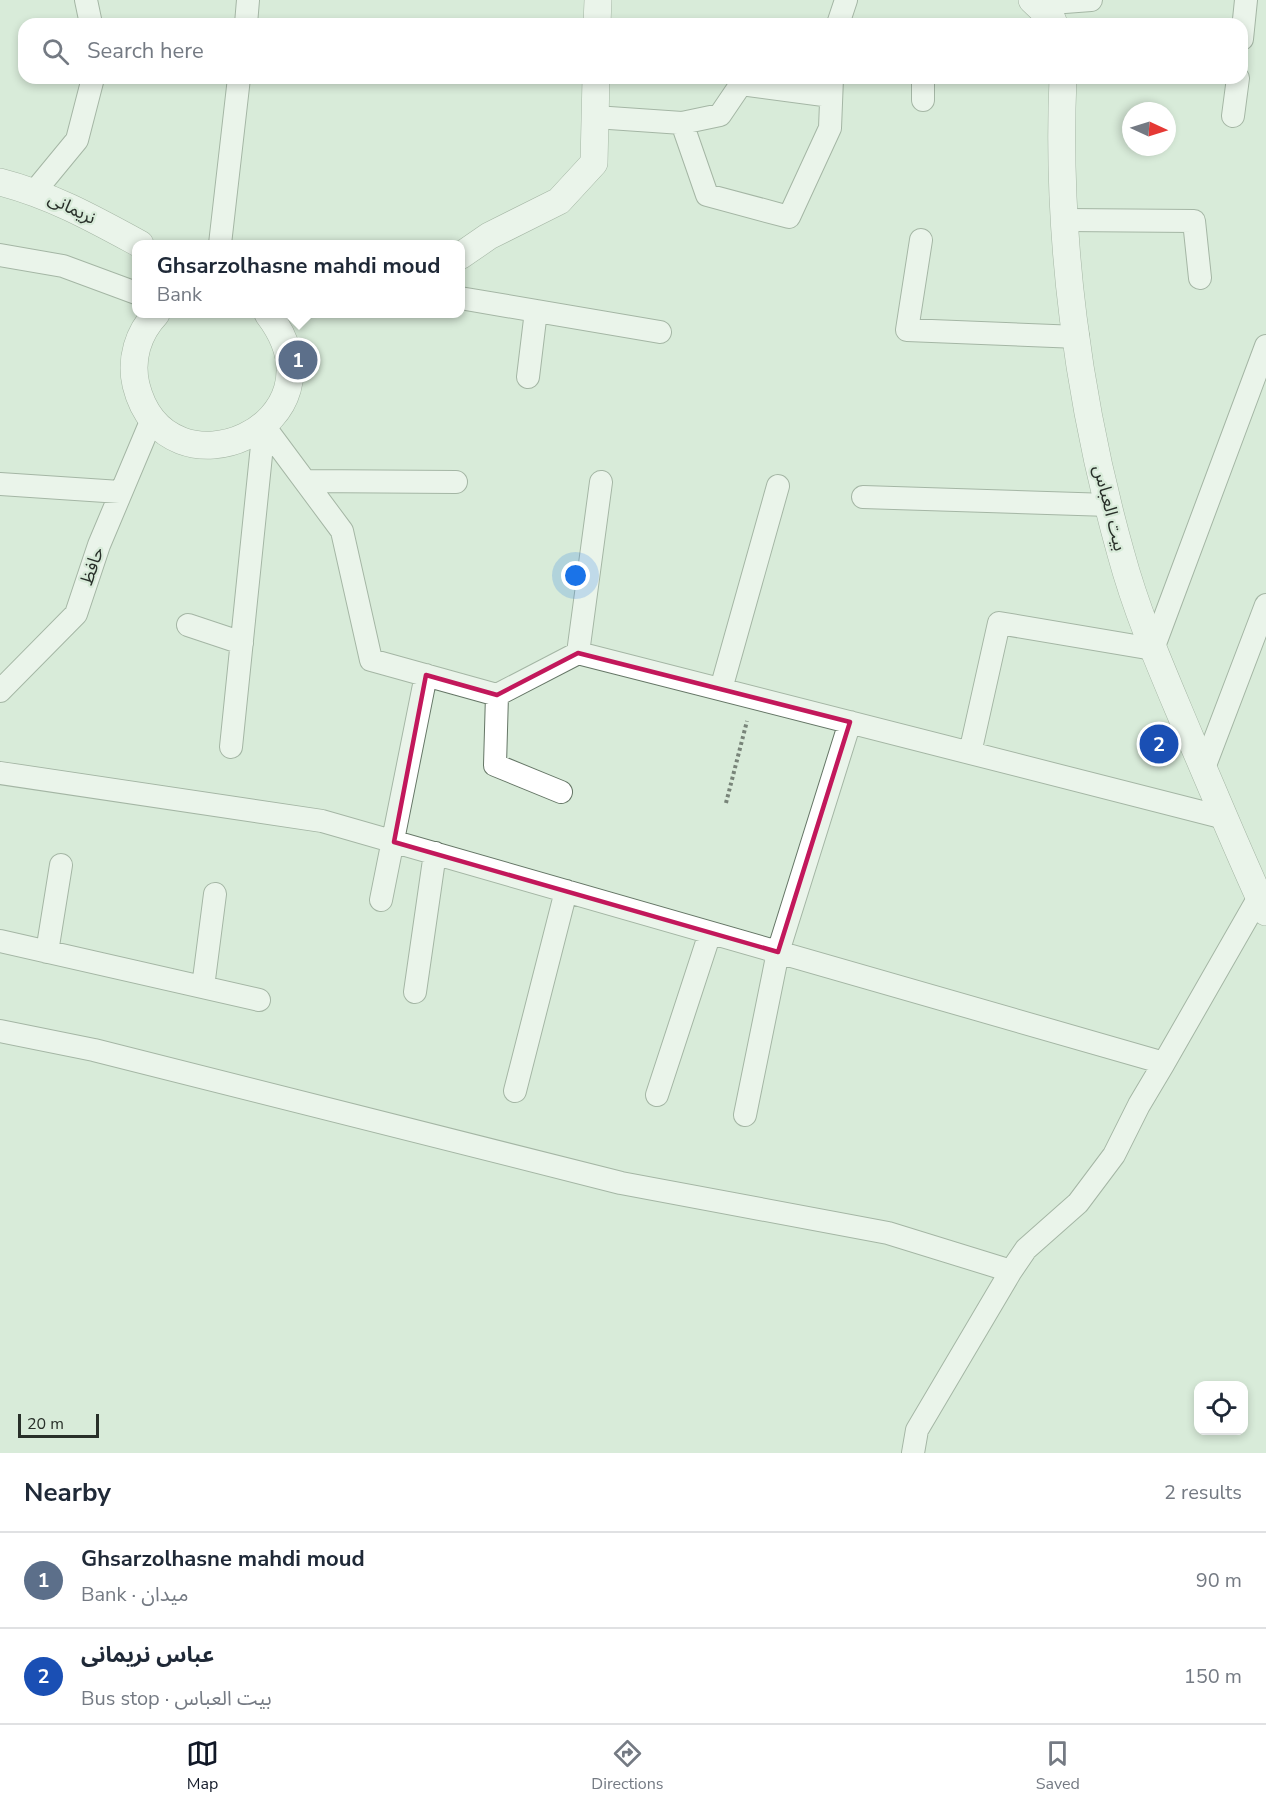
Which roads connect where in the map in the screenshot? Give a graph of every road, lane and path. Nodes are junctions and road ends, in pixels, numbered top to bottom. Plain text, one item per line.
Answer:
1 (87, 0) edge
2 (248, 0) edge
3 (598, 0) edge
4 (846, 0) edge
5 (1091, 0) edge
6 (1246, 0) edge
7 (1040, 7) edge
8 (91, 18) edge
9 (246, 18) edge
10 (597, 18) edge
11 (840, 18) edge
12 (1244, 18) edge
13 (91, 84) edge
14 (238, 84) edge
15 (596, 84) edge
16 (1063, 84) edge
17 (1237, 84) edge
18 (831, 87) edge
19 (1233, 116) dead end
20 (595, 117) junction
21 (682, 123) junction
22 (0, 182) edge
23 (35, 191) junction
24 (1065, 220) junction
25 (133, 240) edge
26 (220, 240) edge
27 (921, 240) dead end
28 (465, 253) edge
29 (0, 255) edge
30 (1200, 278) dead end
31 (132, 292) edge
32 (465, 299) edge
33 (536, 311) junction
34 (152, 318) edge
35 (271, 318) edge
36 (660, 332) dead end
37 (1078, 337) junction
38 (1265, 350) edge
39 (528, 377) dead end
40 (152, 419) junction
41 (264, 426) junction
42 (305, 481) junction
43 (456, 482) dead end
44 (601, 482) dead end
45 (0, 484) edge
46 (778, 486) dead end
47 (120, 492) junction
48 (863, 497) dead end
49 (1109, 506) junction
50 (1266, 605) edge
51 (188, 626) dead end
52 (242, 643) junction
53 (1153, 649) junction
54 (578, 653) junction
55 (426, 675) junction
56 (721, 689) junction
57 (0, 691) edge
58 (497, 696) junction
59 (754, 697) junction
60 (850, 722) junction
61 (231, 747) dead end
62 (970, 753) junction
63 (1204, 768) junction
64 (0, 773) edge
65 (561, 792) dead end
66 (726, 803) dead end
67 (1225, 818) junction
68 (394, 842) junction
69 (435, 854) junction
70 (61, 865) dead end
71 (566, 891) junction
72 (215, 894) dead end
73 (381, 900) dead end
74 (1263, 904) edge
75 (710, 933) junction
76 (0, 941) edge
77 (47, 952) junction
78 (778, 952) junction
79 (203, 987) junction
80 (415, 992) dead end
81 (259, 1000) dead end
82 (0, 1031) edge
83 (1164, 1063) junction
84 (515, 1091) dead end
85 (657, 1095) dead end
86 (745, 1115) dead end
87 (1011, 1271) junction
88 (914, 1453) edge

1 - 8 street
2 - 9 street
3 - 10 street
4 - 11 street
5 - 7 street
6 - 12 street
13 - 23 street
14 - 26 street
15 - 20 street
16 - 24 street, بیت العباس
17 - 19 street
18 - 21 street
18 - 21 street
20 - 21 street
20 - 28 street
22 - 23 street, نریمانی
23 - 25 street, نریمانی
24 - 30 street
24 - 37 street, بیت العباس
27 - 37 street
29 - 31 street
32 - 33 street
33 - 36 street
33 - 39 street
34 - 40 street
35 - 41 street
37 - 49 street, بیت العباس
38 - 53 street
40 - 41 street
40 - 47 street, حافظ
41 - 42 street
41 - 52 street
42 - 43 street
42 - 55 street
44 - 54 street
45 - 47 street
46 - 56 street
47 - 57 street, حافظ
48 - 49 street
49 - 53 street, بیت العباس
50 - 63 street
51 - 52 street
52 - 61 street
53 - 62 street
53 - 63 street, بیت العباس
54 - 56 street
54 - 58 street
55 - 58 street
55 - 68 street
56 - 59 street
58 - 65 street
59 - 60 street
59 - 66 path
60 - 62 street
60 - 78 street
62 - 67 street
63 - 67 street, بیت العباس
64 - 68 street
67 - 74 street, بیت العباس
68 - 69 street
68 - 73 street
69 - 71 street
69 - 80 street
70 - 77 street
71 - 75 street
71 - 84 street
72 - 79 street
74 - 83 street
75 - 78 street
75 - 85 street
76 - 77 street
77 - 79 street
78 - 83 street
78 - 86 street
79 - 81 street
82 - 87 street
83 - 87 street
87 - 88 street

